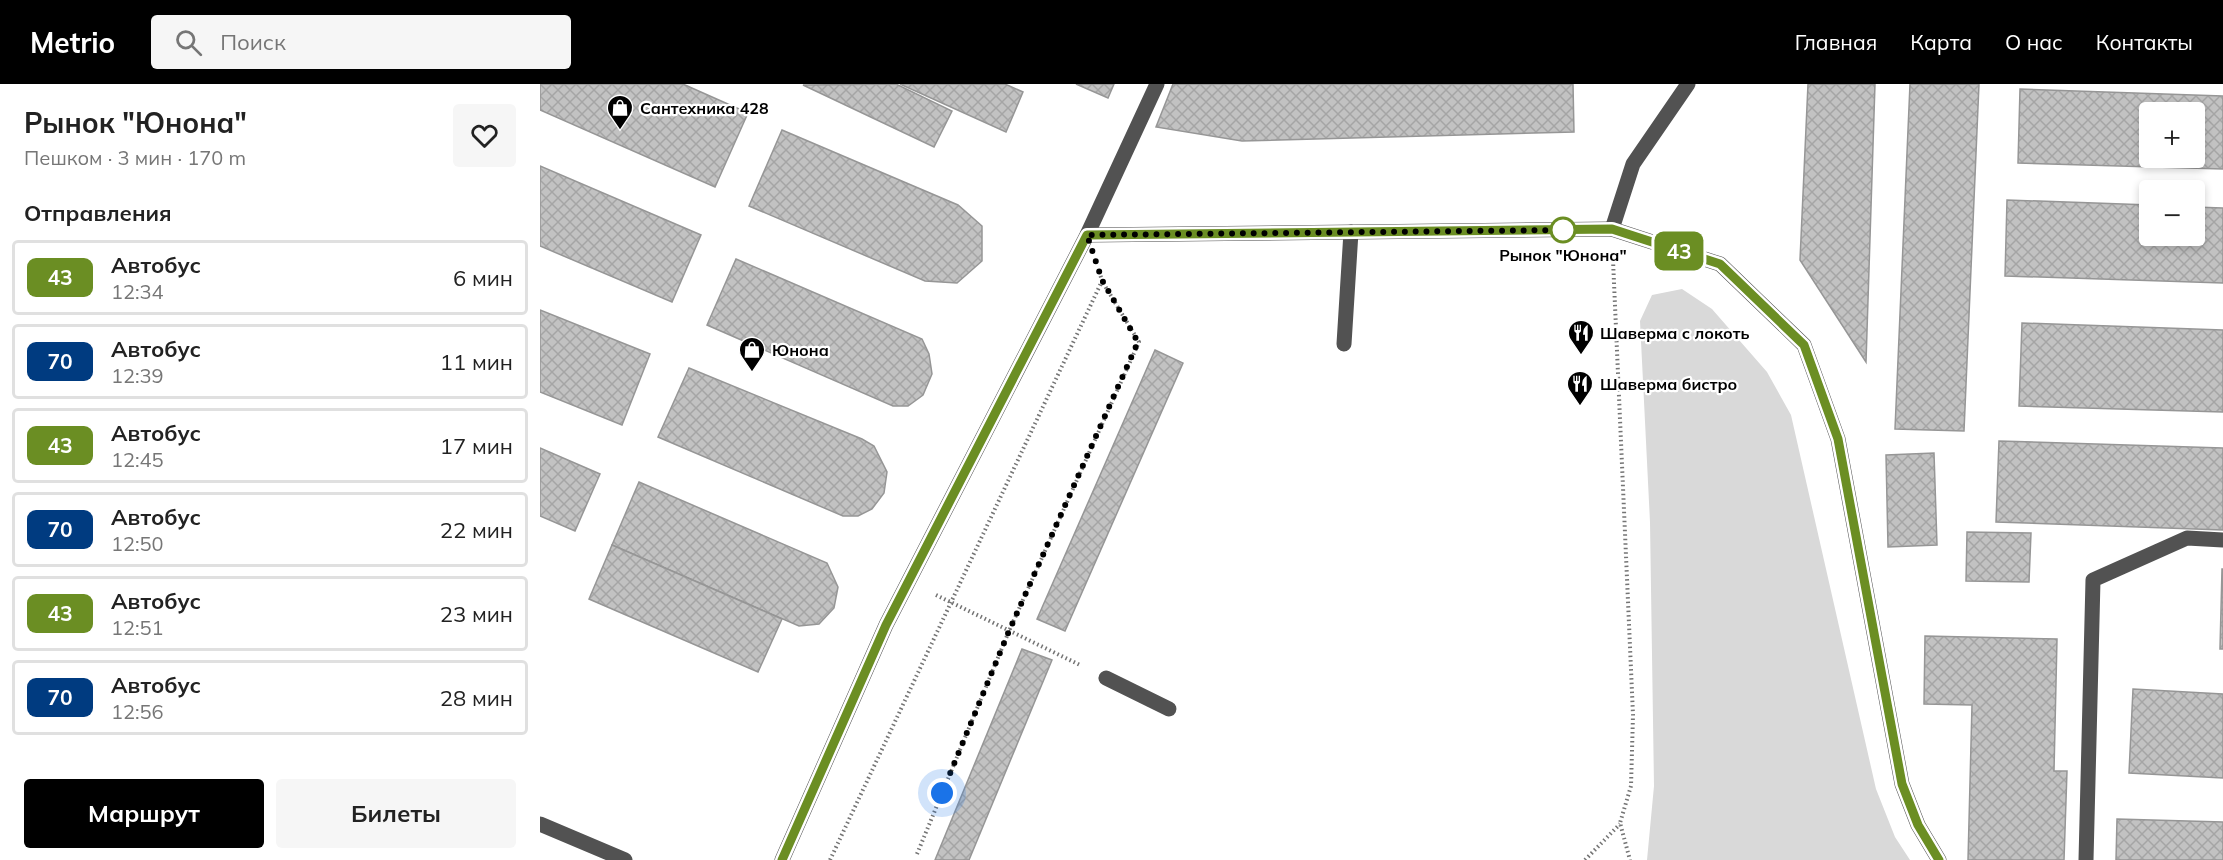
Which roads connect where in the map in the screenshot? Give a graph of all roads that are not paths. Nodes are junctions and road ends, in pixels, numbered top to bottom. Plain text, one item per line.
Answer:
1 (1157, 84) edge
2 (1688, 84) edge
3 (1612, 229) junction
4 (1351, 232) junction
5 (1087, 235) junction
6 (1344, 344) dead end
7 (2223, 540) edge
8 (1106, 678) dead end
9 (1168, 709) dead end
10 (540, 824) edge
11 (625, 860) edge
12 (782, 860) edge
13 (1939, 860) edge
14 (2086, 860) edge

1 - 5 street
2 - 3 street
3 - 4 street
3 - 13 street
4 - 5 street
4 - 6 street
5 - 12 street
7 - 14 street
8 - 9 street
10 - 11 street

